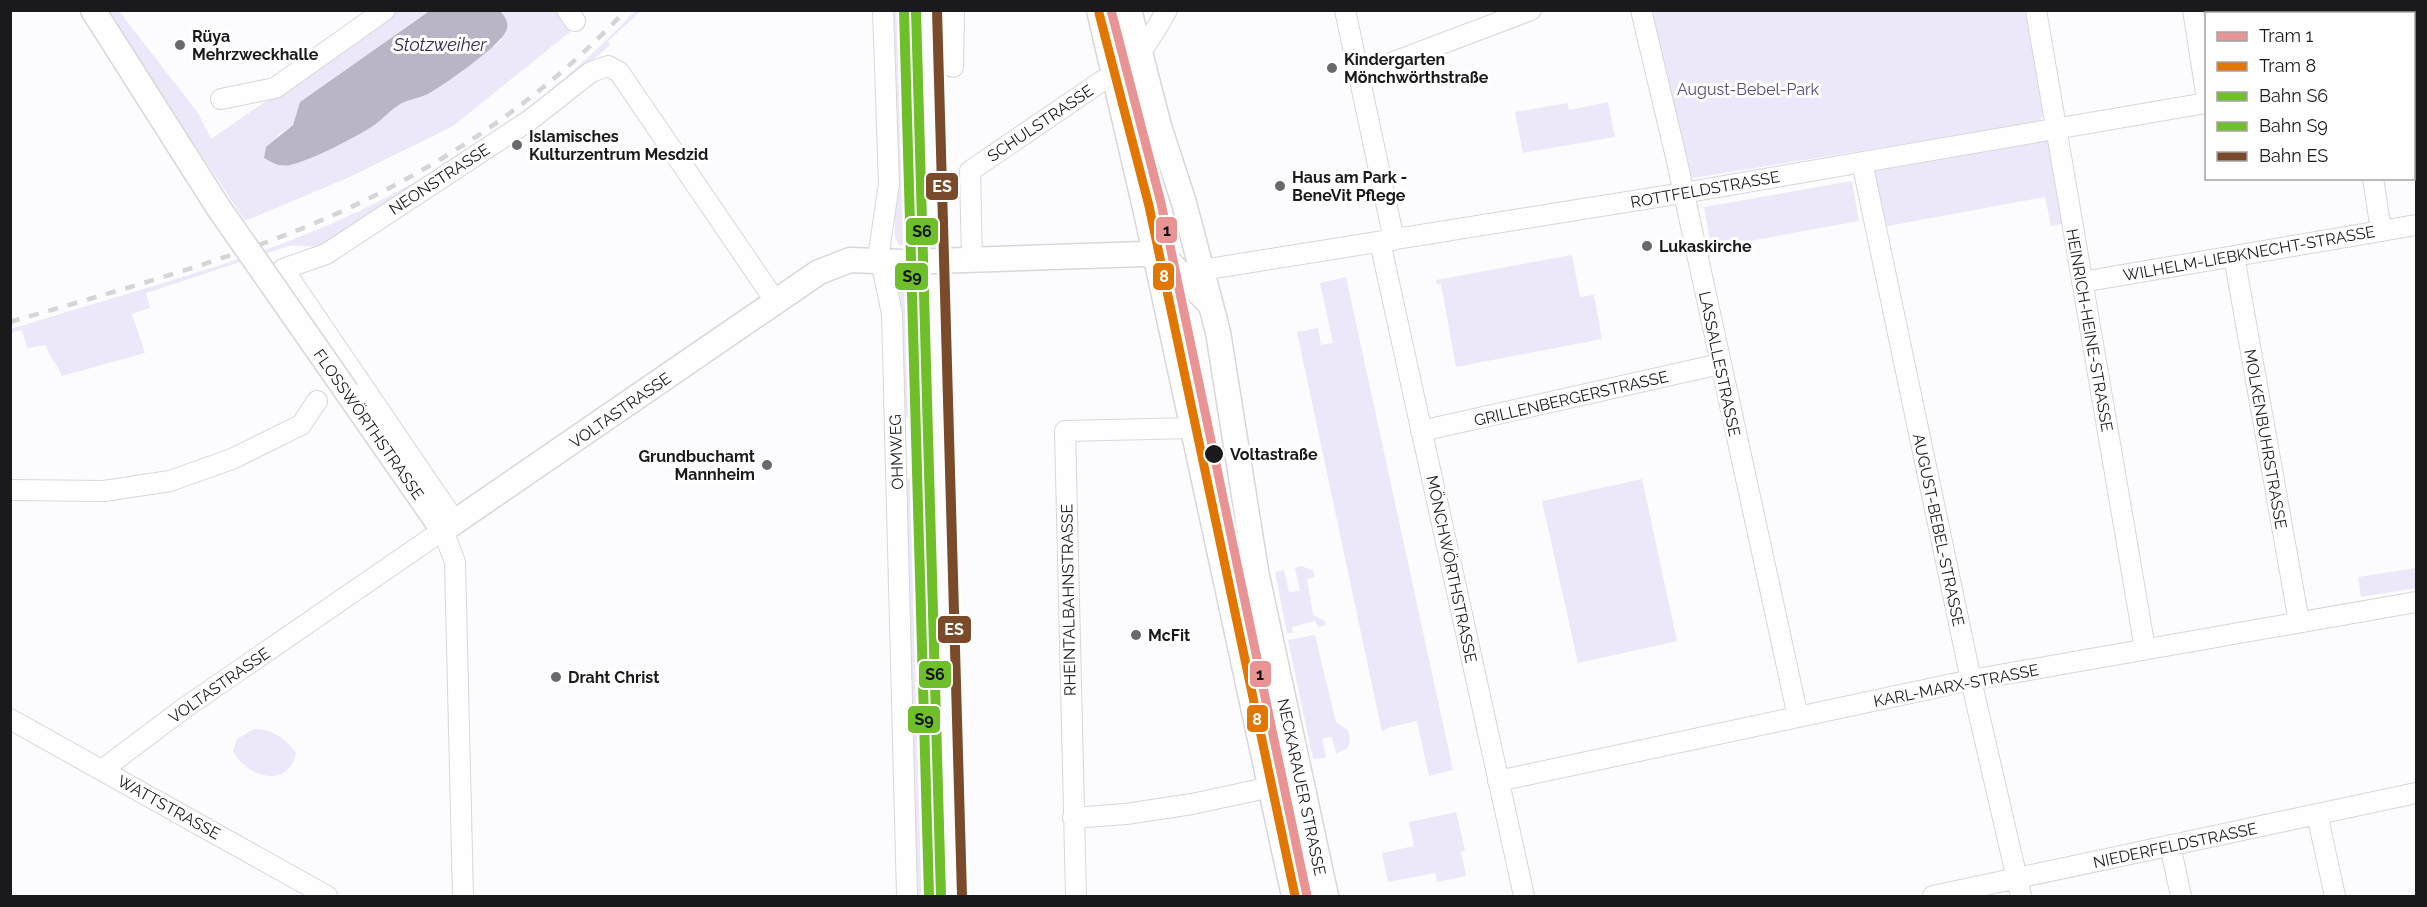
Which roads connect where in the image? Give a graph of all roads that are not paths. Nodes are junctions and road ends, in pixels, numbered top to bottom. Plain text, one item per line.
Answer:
1 (93, 10) edge
2 (385, 10) edge
3 (883, 10) edge
4 (954, 10) edge
5 (1099, 10) edge
6 (1129, 10) edge
7 (1167, 10) edge
8 (1345, 10) edge
9 (1531, 10) edge
10 (1641, 10) edge
11 (2036, 10) edge
12 (2193, 10) edge
13 (1140, 52) junction
14 (953, 67) dead end
15 (1359, 75) junction
16 (1115, 78) junction
17 (2205, 87) edge
18 (221, 99) dead end
19 (2205, 103) edge
20 (2055, 129) junction
21 (1862, 162) junction
22 (2373, 180) edge
23 (1683, 193) junction
24 (2416, 225) edge
25 (1191, 228) junction
26 (2381, 231) junction
27 (1387, 241) junction
28 (2234, 256) junction
29 (1169, 257) junction
30 (972, 260) junction
31 (880, 261) junction
32 (283, 269) joint
33 (1202, 270) junction
34 (2082, 282) junction
35 (776, 302) junction
36 (1211, 305) junction
37 (1720, 364) junction
38 (351, 384) junction
39 (317, 401) dead end
40 (1193, 428) junction
41 (1421, 431) junction
42 (10, 490) edge
43 (449, 526) junction
44 (2416, 602) edge
45 (2299, 622) junction
46 (2145, 649) junction
47 (1971, 680) junction
48 (1798, 717) junction
49 (10, 719) edge
50 (102, 770) junction
51 (1498, 781) junction
52 (1271, 787) junction
53 (2416, 793) edge
54 (2317, 814) junction
55 (1073, 818) junction
56 (2170, 845) junction
57 (2019, 887) edge
58 (327, 897) edge
59 (463, 897) edge
60 (908, 897) edge
61 (1076, 897) edge
62 (1294, 897) edge
63 (1326, 897) edge
64 (1524, 897) edge
65 (1933, 897) edge
66 (2181, 897) edge
67 (2335, 897) edge

1 - 38 main road, FLOSSWÖRTHSTRASSE, bridge
2 - 18 street
3 - 31 street, OHMWEG
4 - 14 street
5 - 16 main road, NECKARAUER STRASSE
6 - 13 main road, NECKARAUER STRASSE
7 - 13 street, SCHULSTRASSE
8 - 15 street, MÖNCHWÖRTHSTRASSE
9 - 15 street
10 - 23 street, LASSALLESTRASSE
11 - 20 street, HEINRICH-HEINE-STRASSE
12 - 17 street
13 - 16 street, SCHULSTRASSE
13 - 25 main road, NECKARAUER STRASSE
15 - 27 street, MÖNCHWÖRTHSTRASSE
16 - 29 main road, NECKARAUER STRASSE
16 - 30 street, SCHULSTRASSE
19 - 20 street, ROTTFELDSTRASSE
20 - 21 street, ROTTFELDSTRASSE
20 - 34 street, HEINRICH-HEINE-STRASSE
21 - 23 street, ROTTFELDSTRASSE
21 - 47 street, AUGUST-BEBEL-STRASSE
22 - 26 street
23 - 27 street, ROTTFELDSTRASSE
23 - 37 street, LASSALLESTRASSE
24 - 26 street, WILHELM-LIEBKNECHT-STRASSE
25 - 29 main road
25 - 33 main road, NECKARAUER STRASSE
26 - 28 street, WILHELM-LIEBKNECHT-STRASSE
27 - 33 street, ROTTFELDSTRASSE
27 - 41 street, MÖNCHWÖRTHSTRASSE
28 - 34 street, WILHELM-LIEBKNECHT-STRASSE
28 - 45 street, MOLKENBUHRSTRASSE
29 - 30 main road, VOLTASTRASSE
29 - 33 main road, VOLTASTRASSE
29 - 36 main road
29 - 40 main road, NECKARAUER STRASSE
30 - 31 main road, VOLTASTRASSE
31 - 35 main road, VOLTASTRASSE
31 - 60 street, OHMWEG
32 - 35 street, NEONSTRASSE
32 - 38 street, FLOSSWÖRTHSTRASSE
33 - 36 main road, NECKARAUER STRASSE
34 - 46 street, HEINRICH-HEINE-STRASSE
35 - 43 main road, VOLTASTRASSE
36 - 63 main road, NECKARAUER STRASSE
37 - 41 street, GRILLENBERGERSTRASSE
37 - 48 street, LASSALLESTRASSE
38 - 43 main road, FLOSSWÖRTHSTRASSE
39 - 42 street
40 - 52 main road, NECKARAUER STRASSE
40 - 55 street, RHEINTALBAHNSTRASSE
41 - 51 street, MÖNCHWÖRTHSTRASSE
43 - 50 street, VOLTASTRASSE
43 - 59 street, FLOSSWÖRTHSTRASSE
44 - 45 street, KARL-MARX-STRASSE
45 - 46 street, KARL-MARX-STRASSE
46 - 47 street, KARL-MARX-STRASSE
47 - 48 street, KARL-MARX-STRASSE
47 - 57 street, AUGUST-BEBEL-STRASSE
48 - 51 street, KARL-MARX-STRASSE
49 - 50 street, WATTSTRASSE
50 - 58 street, WATTSTRASSE
51 - 64 street, MÖNCHWÖRTHSTRASSE
52 - 55 street
52 - 62 main road, NECKARAUER STRASSE
53 - 54 street, NIEDERFELDSTRASSE
54 - 56 street, NIEDERFELDSTRASSE
54 - 67 street
55 - 61 street, RHEINTALBAHNSTRASSE
56 - 57 street, NIEDERFELDSTRASSE
56 - 66 street
57 - 65 street, NIEDERFELDSTRASSE

